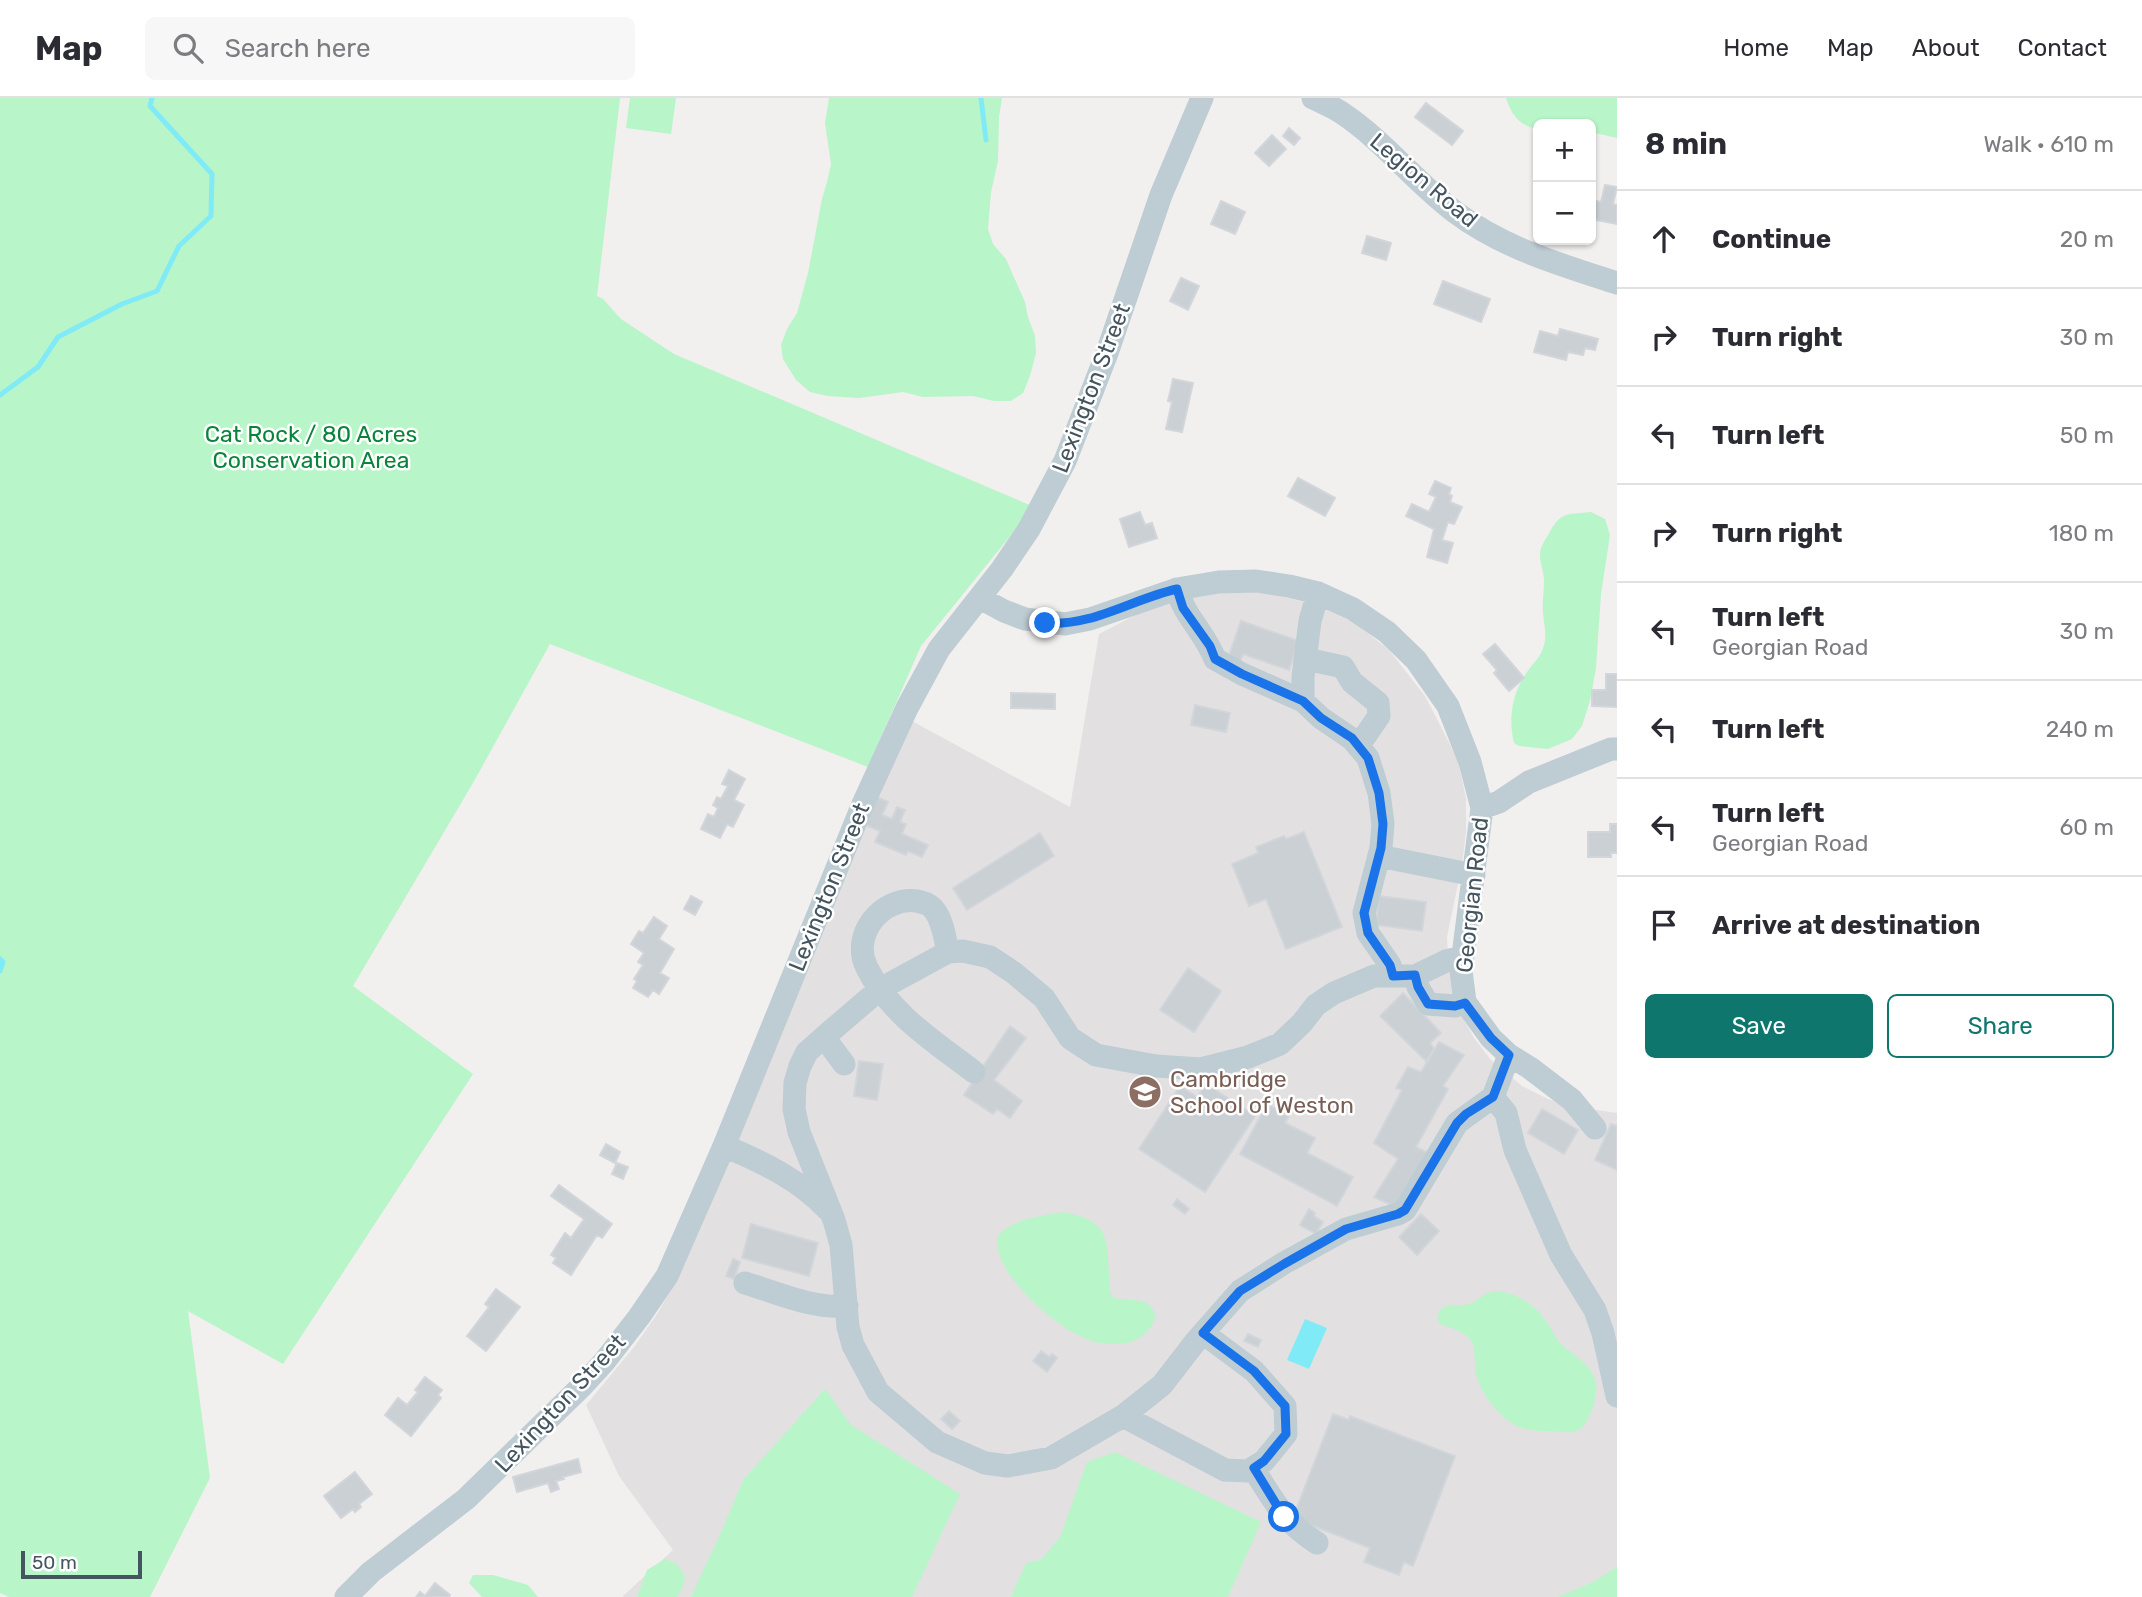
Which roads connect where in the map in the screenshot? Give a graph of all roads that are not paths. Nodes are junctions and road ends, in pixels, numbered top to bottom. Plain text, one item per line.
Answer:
1 (1202, 98) edge
2 (1314, 98) edge
3 (1617, 283) edge
4 (1177, 589) junction
5 (1318, 593) junction
6 (980, 598) junction
7 (1306, 659) junction
8 (1303, 701) junction
9 (1359, 745) junction
10 (1617, 749) edge
11 (1482, 808) junction
12 (1379, 856) junction
13 (1475, 875) junction
14 (948, 952) junction
15 (1463, 957) junction
16 (1404, 976) junction
17 (880, 989) junction
18 (1465, 1003) junction
19 (824, 1037) junction
20 (1509, 1055) junction
21 (844, 1064) dead end
22 (974, 1072) dead end
23 (1493, 1097) junction
24 (1595, 1128) dead end
25 (724, 1146) junction
26 (807, 1154) junction
27 (758, 1160) junction
28 (831, 1212) junction
29 (745, 1283) dead end
30 (847, 1306) junction
31 (1203, 1333) junction
32 (1617, 1396) edge
33 (1123, 1416) junction
34 (1254, 1468) junction
35 (1317, 1543) dead end
36 (346, 1597) edge

1 - 6 street, Lexington Street
2 - 3 street, Legion Road
4 - 5 street, Georgian Road
4 - 6 street, Georgian Road
4 - 8 street
5 - 7 street
5 - 11 street, Georgian Road
6 - 25 street, Lexington Street
7 - 8 street
7 - 9 street
8 - 9 street
9 - 12 street
10 - 11 street
11 - 13 street, Georgian Road
12 - 13 street
12 - 16 street
13 - 15 street, Georgian Road
14 - 16 street
14 - 17 street
14 - 17 street
15 - 16 street
15 - 18 street, Georgian Road
16 - 18 street
17 - 19 street
17 - 22 street
18 - 20 street, Georgian Road
19 - 21 street
19 - 26 street
20 - 23 street
20 - 24 street, Georgian Road
23 - 31 street
23 - 32 street
25 - 27 street
25 - 36 street, Lexington Street
26 - 27 street
26 - 28 street
27 - 28 street
28 - 30 street
29 - 30 street
30 - 33 street
31 - 33 street
31 - 34 street
33 - 34 street
34 - 35 street

